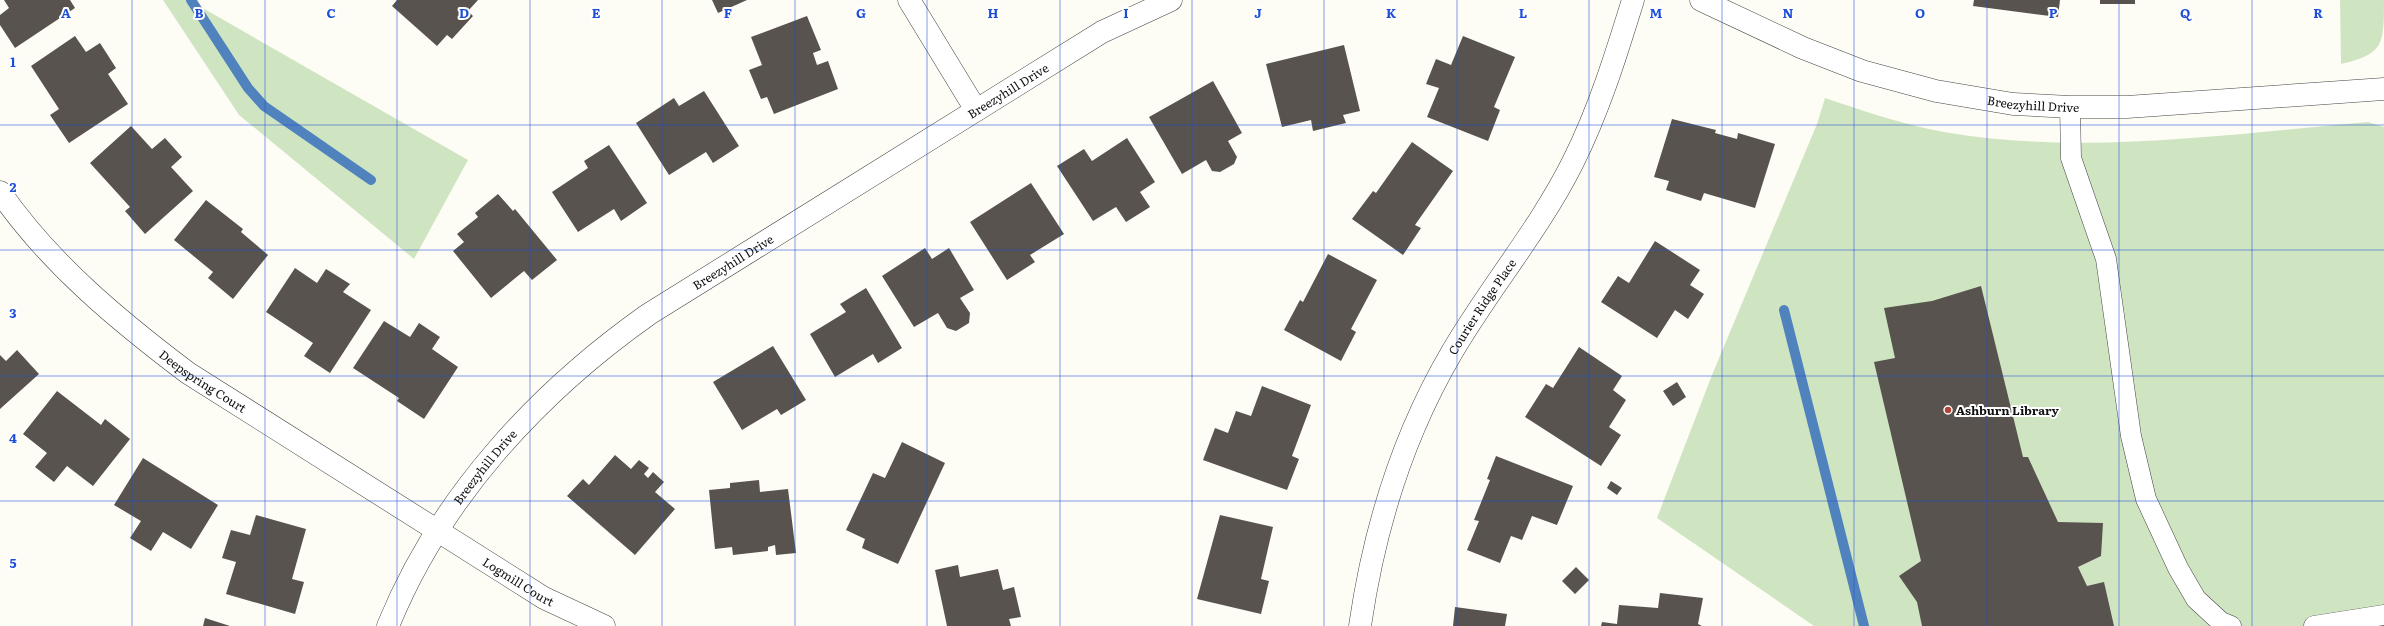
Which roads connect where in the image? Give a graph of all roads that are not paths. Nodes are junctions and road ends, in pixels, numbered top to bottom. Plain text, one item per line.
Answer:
1 (909, 0) edge
2 (1171, 0) edge
3 (1633, 0) edge
4 (1701, 0) edge
5 (2384, 89) edge
6 (2070, 108) junction
7 (976, 110) junction
8 (0, 192) edge
9 (438, 531) junction
10 (2384, 615) edge
11 (388, 626) edge
12 (604, 626) edge
13 (1360, 626) edge
14 (2231, 626) edge
15 (2314, 626) edge

1 - 7 street
2 - 7 street, Breezyhill Drive
3 - 13 street, Courier Ridge Place
4 - 6 street, Breezyhill Drive
5 - 6 street, Breezyhill Drive
6 - 14 lane
7 - 9 street, Breezyhill Drive
8 - 9 street, Deepspring Court
9 - 11 street, Breezyhill Drive
9 - 12 street, Logmill Court
10 - 15 lane

